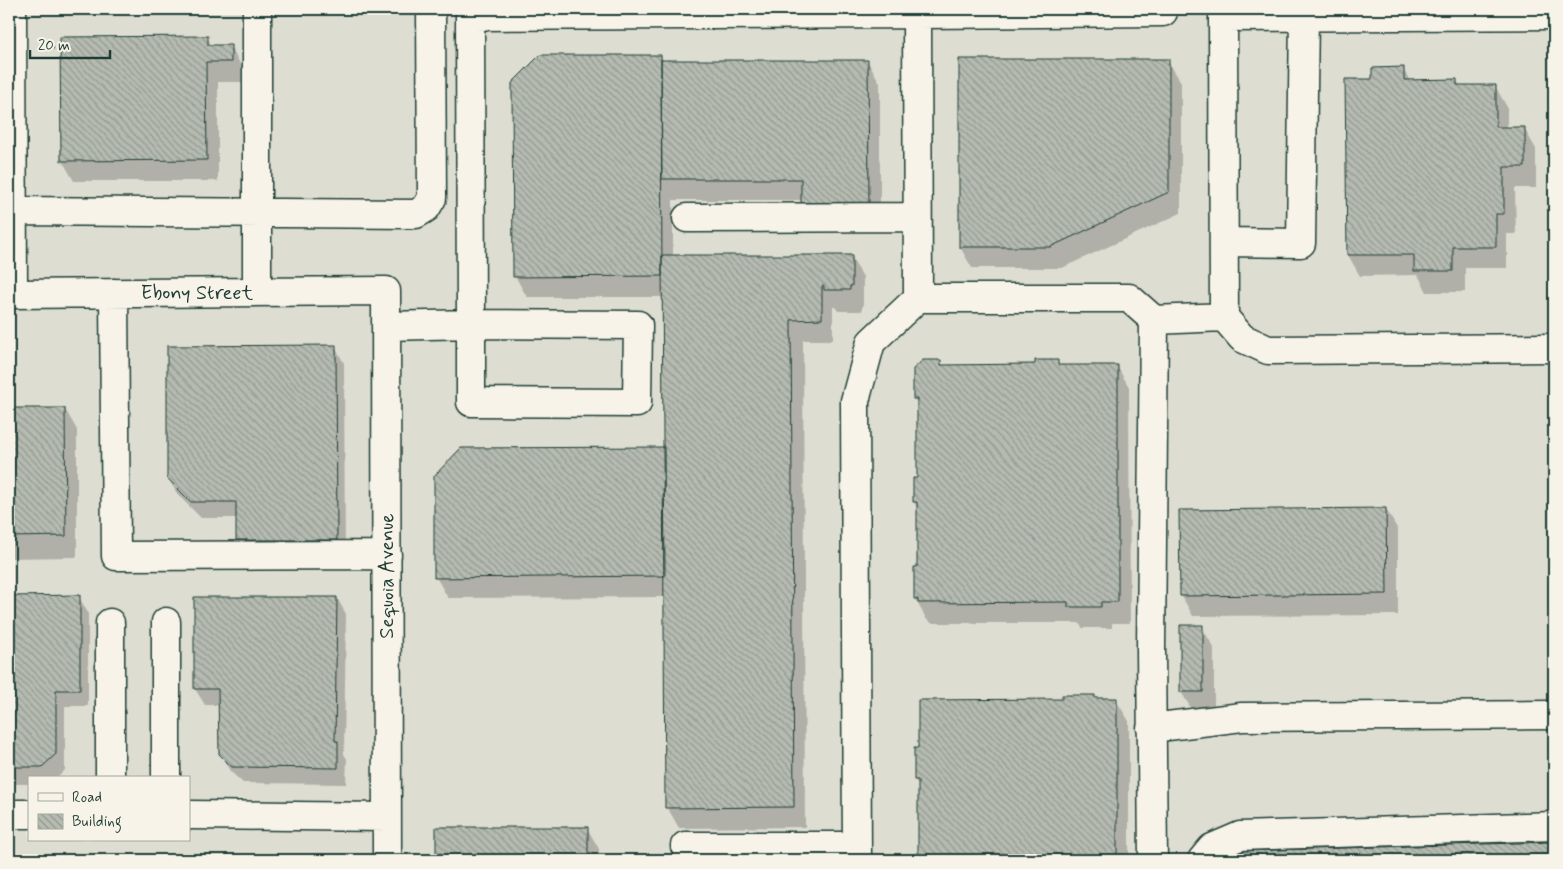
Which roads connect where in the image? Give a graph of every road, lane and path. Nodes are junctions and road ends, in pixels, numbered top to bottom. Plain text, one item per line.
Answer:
1 (12, 9) edge
2 (257, 9) edge
3 (431, 9) edge
4 (1163, 12) dead end
5 (916, 14) junction
6 (1554, 15) edge
7 (1304, 16) junction
8 (37, 48) dead end
9 (60, 48) dead end
10 (11, 211) edge
11 (257, 212) junction
12 (917, 217) junction
13 (687, 218) dead end
14 (1224, 242) junction
15 (386, 291) joint
16 (257, 292) junction
17 (114, 293) junction
18 (11, 294) edge
19 (918, 298) junction
20 (1224, 317) junction
21 (1154, 320) junction
22 (471, 324) junction
23 (386, 326) junction
24 (1554, 348) edge
25 (387, 556) junction
26 (166, 622) dead end
27 (110, 623) dead end
28 (1554, 716) edge
29 (1152, 728) junction
30 (110, 776) edge
31 (166, 776) edge
32 (9, 814) edge
33 (28, 814) edge
34 (190, 815) edge
35 (387, 817) junction
36 (1554, 826) edge
37 (685, 846) dead end
38 (857, 853) edge
39 (387, 860) edge
40 (1153, 860) edge
41 (1202, 860) edge

1 - 10 street
2 - 11 street
3 - 11 street
4 - 5 street
5 - 12 street
5 - 22 street
6 - 7 street
7 - 14 street
7 - 14 street
8 - 9 path
10 - 11 street
10 - 18 street
11 - 16 street
12 - 13 street
12 - 19 street
14 - 20 street
15 - 16 street, Ebony Street
15 - 23 street, Sequoia Avenue
16 - 17 street, Ebony Street
17 - 18 street, Ebony Street
17 - 25 street
19 - 21 street
19 - 38 street
20 - 21 street
20 - 24 street
21 - 29 street
22 - 22 street
22 - 23 street
23 - 25 street, Sequoia Avenue
25 - 35 street, Sequoia Avenue
26 - 31 street
27 - 30 street
28 - 29 street
29 - 40 street
32 - 33 street
34 - 35 street
35 - 39 street, Sequoia Avenue
36 - 41 street
37 - 38 street

